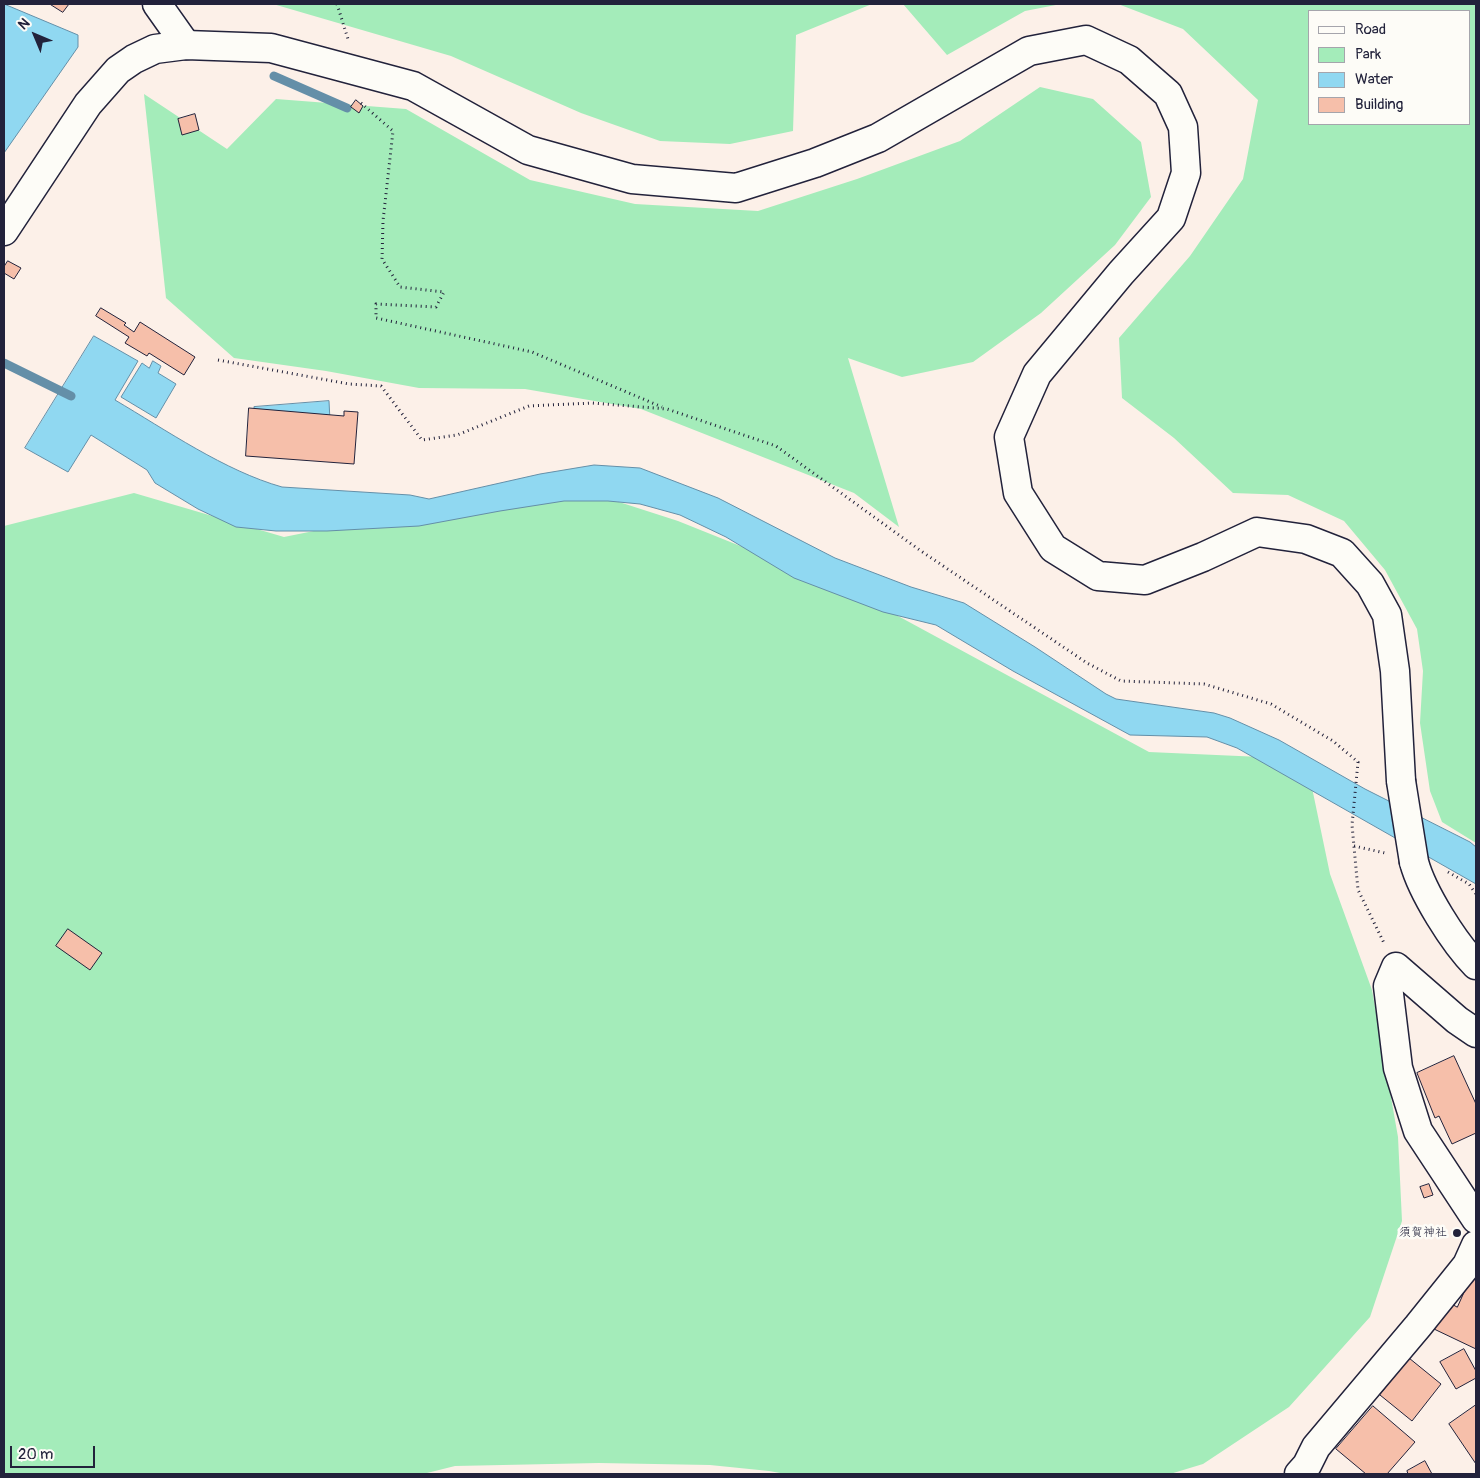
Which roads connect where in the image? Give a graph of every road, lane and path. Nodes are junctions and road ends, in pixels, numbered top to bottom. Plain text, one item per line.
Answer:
1 (157, 4) edge
2 (186, 45) junction
3 (359, 101) dead end
4 (4, 231) edge
5 (218, 360) dead end
6 (667, 409) junction
7 (1476, 964) edge
8 (1396, 967) junction
9 (1476, 1033) edge
10 (1476, 1219) edge
11 (1476, 1245) edge
12 (1307, 1471) edge

1 - 2 street
2 - 4 street
2 - 7 street, bridge
3 - 6 path
5 - 6 path
6 - 8 path
8 - 9 street
8 - 10 street
11 - 12 street

